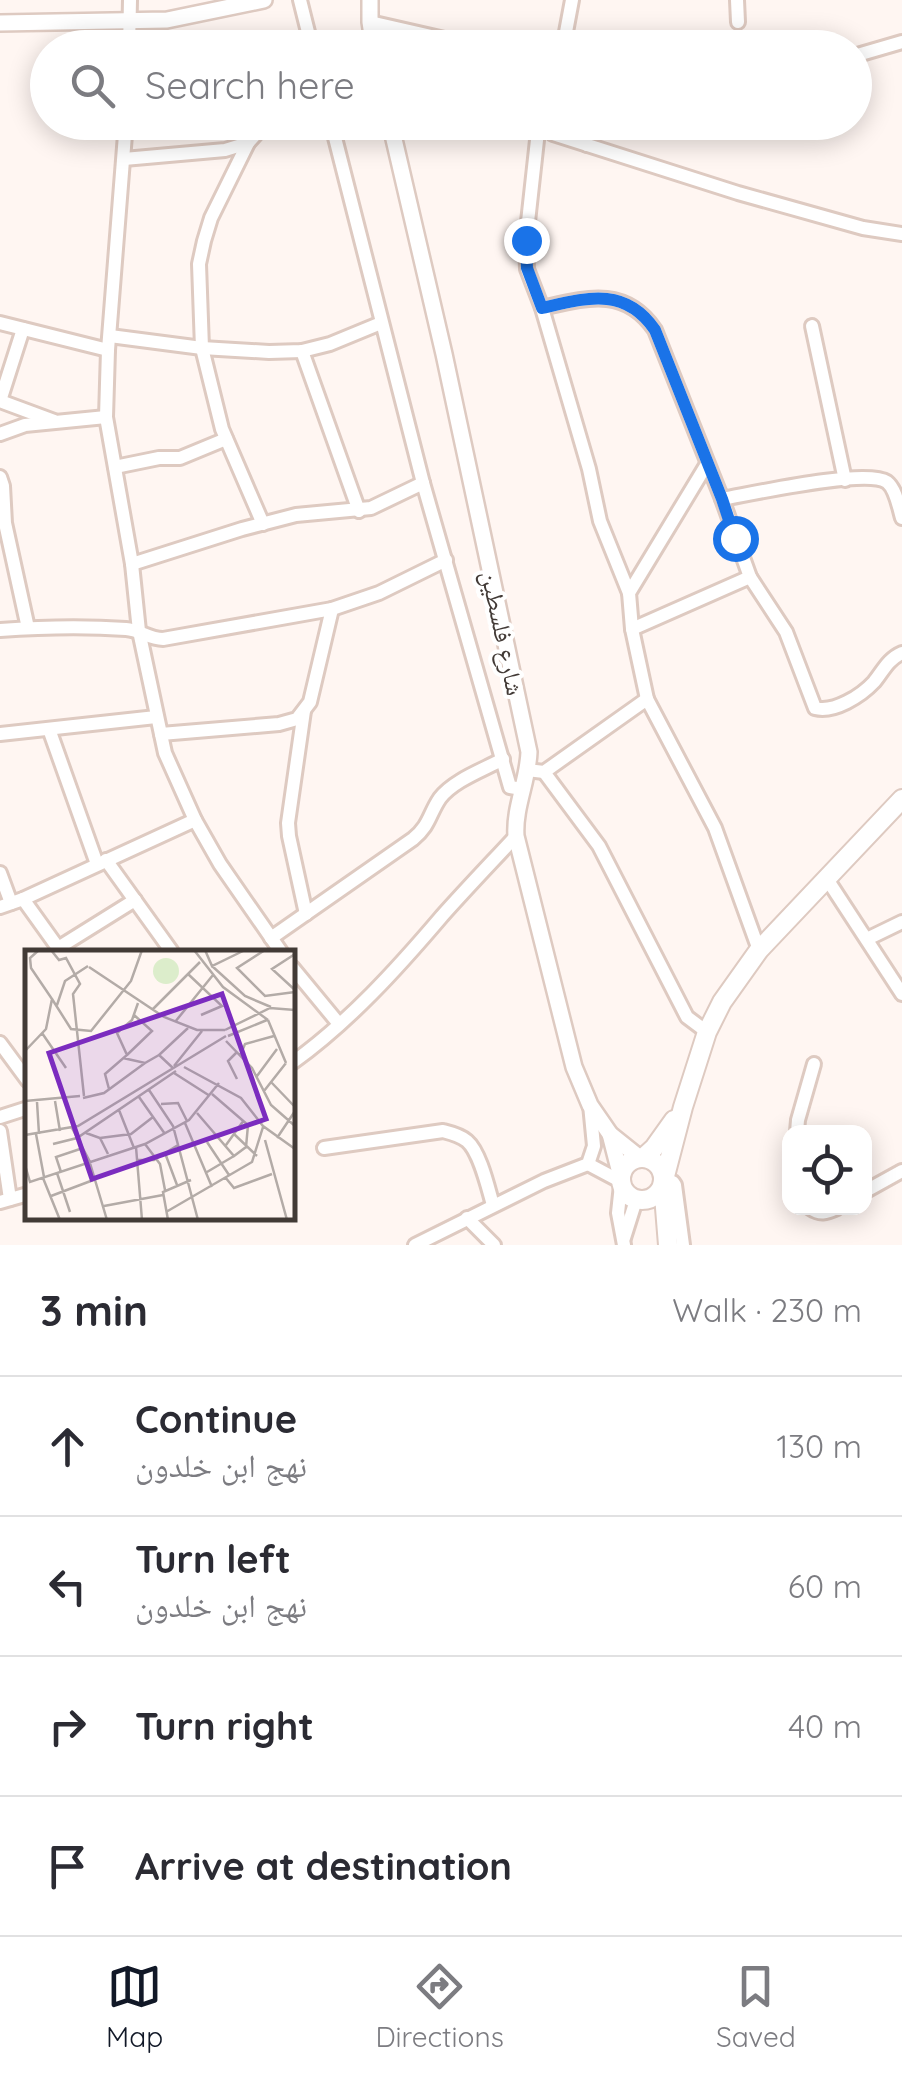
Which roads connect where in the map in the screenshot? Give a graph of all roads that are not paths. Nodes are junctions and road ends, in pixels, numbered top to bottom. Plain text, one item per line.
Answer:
1 (130, 0) edge
2 (264, 0) edge
3 (300, 0) edge
4 (370, 0) edge
5 (572, 0) edge
6 (737, 0) edge
7 (220, 4) edge
8 (130, 21) junction
9 (0, 22) edge
10 (370, 22) junction
11 (738, 22) dead end
12 (130, 30) edge
13 (308, 30) edge
14 (371, 30) edge
15 (405, 30) edge
16 (566, 30) edge
17 (902, 42) edge
18 (872, 51) edge
19 (125, 140) edge
20 (251, 140) edge
21 (335, 140) edge
22 (394, 140) edge
23 (540, 140) edge
24 (574, 140) edge
25 (583, 140) edge
26 (248, 143) junction
27 (588, 146) junction
28 (124, 159) junction
29 (902, 234) edge
30 (542, 308) junction
31 (381, 323) junction
32 (0, 324) edge
33 (812, 326) dead end
34 (23, 329) junction
35 (109, 343) junction
36 (202, 348) junction
37 (302, 351) junction
38 (0, 401) edge
39 (106, 417) junction
40 (58, 422) junction
41 (0, 434) edge
42 (226, 439) junction
43 (707, 464) junction
44 (114, 467) junction
45 (0, 477) edge
46 (844, 480) junction
47 (423, 483) junction
48 (722, 499) junction
49 (359, 511) junction
50 (902, 518) edge
51 (2, 523) edge
52 (263, 524) junction
53 (446, 560) junction
54 (132, 564) junction
55 (750, 576) junction
56 (629, 593) junction
57 (332, 610) junction
58 (28, 628) junction
59 (632, 629) junction
60 (0, 630) edge
61 (140, 631) junction
62 (902, 652) edge
63 (647, 699) junction
64 (304, 712) junction
65 (156, 717) junction
66 (49, 729) junction
67 (0, 734) edge
68 (161, 734) junction
69 (503, 759) junction
70 (536, 771) junction
71 (522, 790) junction
72 (902, 799) edge
73 (195, 820) junction
74 (516, 836) junction
75 (101, 862) junction
76 (0, 873) edge
77 (826, 879) junction
78 (135, 900) junction
79 (11, 903) edge
80 (306, 914) junction
81 (902, 922) edge
82 (271, 938) junction
83 (868, 939) junction
84 (60, 950) edge
85 (171, 950) edge
86 (280, 950) edge
87 (758, 950) junction
88 (295, 971) edge
89 (902, 994) edge
90 (339, 1024) junction
91 (708, 1032) junction
92 (0, 1043) edge
93 (295, 1061) edge
94 (814, 1064) dead end
95 (25, 1077) edge
96 (590, 1105) junction
97 (682, 1107) junction
98 (25, 1109) edge
99 (0, 1117) edge
100 (798, 1125) edge
101 (0, 1131) edge
102 (610, 1134) junction
103 (324, 1148) dead end
104 (642, 1158) junction
105 (588, 1164) junction
106 (902, 1172) edge
107 (621, 1181) junction
108 (664, 1181) junction
109 (872, 1188) edge
110 (5, 1200) edge
111 (639, 1201) junction
112 (493, 1205) junction
113 (467, 1218) junction
114 (623, 1242) edge
115 (673, 1244) edge
116 (415, 1245) edge
117 (494, 1245) edge

1 - 8 street
2 - 7 street
3 - 13 street
4 - 10 street
5 - 16 street
6 - 11 street
7 - 8 street
8 - 9 street
8 - 12 street
10 - 14 street
10 - 15 street
17 - 18 street
19 - 28 street
20 - 26 street
21 - 31 street
22 - 70 street, شارع فلسطين
23 - 30 street
24 - 27 street
25 - 27 street
26 - 28 street
26 - 36 street
27 - 29 street
28 - 35 street
30 - 43 street
30 - 56 street
31 - 37 street
31 - 47 street
32 - 34 street
33 - 46 street
34 - 35 street
34 - 38 street
35 - 36 street
35 - 39 street
36 - 37 street
36 - 42 street
37 - 49 street
38 - 40 street
39 - 40 street
39 - 44 street
40 - 41 street
42 - 44 street
42 - 52 street
43 - 48 street
43 - 56 street
44 - 54 street
45 - 51 street
46 - 48 street
46 - 50 street
47 - 49 street
47 - 53 street
48 - 55 street
49 - 52 street
51 - 58 street
52 - 54 street
53 - 57 street
53 - 69 street
54 - 61 street
55 - 59 street
55 - 62 street
56 - 59 street
57 - 61 street
57 - 64 street
58 - 60 street
58 - 61 street
59 - 63 street
61 - 65 street
63 - 70 street
63 - 87 street
64 - 68 street
64 - 80 street
65 - 66 street
65 - 68 street
66 - 67 street
66 - 75 street
68 - 73 street
69 - 71 street
69 - 80 street
70 - 71 street, شارع فلسطين
70 - 91 street
71 - 74 street, شارع فلسطين
72 - 77 main road
73 - 75 street
73 - 82 street
74 - 90 street
74 - 96 street, شارع فلسطين
75 - 78 street
75 - 79 street
76 - 79 street
77 - 83 street
77 - 87 main road
78 - 84 street
78 - 85 street
79 - 84 street
80 - 82 street
81 - 83 street
82 - 86 street
83 - 89 street
87 - 91 main road
88 - 90 street
90 - 93 street
91 - 97 main road
92 - 95 street
94 - 100 street
96 - 102 street, شارع فلسطين
96 - 105 street
97 - 104 main road
97 - 108 main road
98 - 99 street
101 - 110 street
102 - 104 street
102 - 107 street
103 - 112 street
104 - 107 main road
104 - 108 main road
105 - 107 street
105 - 112 street
106 - 109 street
107 - 111 main road
107 - 114 street
108 - 111 main road
108 - 115 main road
111 - 114 street
111 - 115 main road
112 - 113 street
113 - 116 street
113 - 117 street

